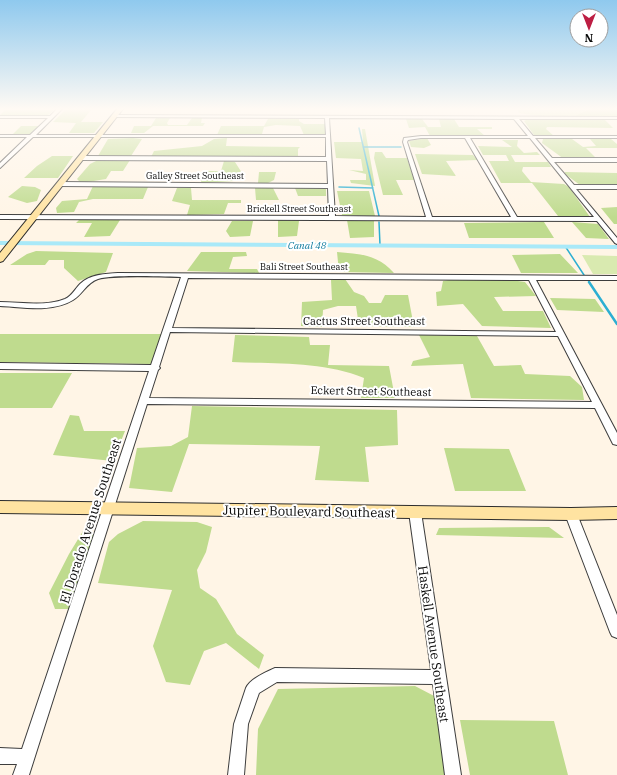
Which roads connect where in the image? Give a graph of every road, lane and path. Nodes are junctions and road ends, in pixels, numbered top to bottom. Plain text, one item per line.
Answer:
1 (21, 145) edge
2 (91, 145) edge
3 (329, 145) edge
4 (406, 145) edge
5 (472, 145) edge
6 (538, 145) edge
7 (0, 158) edge
8 (8, 158) junction
9 (80, 158) junction
10 (330, 159) junction
11 (550, 160) junction
12 (617, 160) edge
13 (0, 166) edge
14 (60, 184) junction
15 (331, 186) junction
16 (572, 187) junction
17 (617, 187) edge
18 (0, 217) edge
19 (33, 217) junction
20 (332, 218) junction
21 (430, 219) junction
22 (515, 219) junction
23 (598, 219) junction
24 (617, 242) edge
25 (0, 259) edge
26 (185, 275) junction
27 (532, 278) junction
28 (617, 278) edge
29 (0, 304) edge
30 (168, 330) junction
31 (560, 334) junction
32 (0, 366) edge
33 (156, 368) junction
34 (144, 401) junction
35 (598, 405) junction
36 (617, 442) edge
37 (0, 508) edge
38 (108, 509) junction
39 (415, 512) junction
40 (617, 513) edge
41 (571, 514) junction
42 (617, 632) edge
43 (438, 677) junction
44 (0, 756) edge
45 (27, 756) junction
46 (21, 775) edge
47 (236, 775) edge
48 (453, 775) edge

1 - 8 street
2 - 9 street
3 - 10 street
4 - 21 street
5 - 22 street
6 - 11 street
7 - 8 street
8 - 13 street
9 - 10 street
9 - 14 street
10 - 15 street
11 - 12 street
11 - 16 street
14 - 15 street, Galley Street Southeast
14 - 19 street
15 - 20 street
16 - 17 street
16 - 23 street
18 - 19 street, Brickell Street Southeast
19 - 20 street, Brickell Street Southeast
19 - 25 street
20 - 21 street, Brickell Street Southeast
21 - 22 street, Brickell Street Southeast
22 - 23 street, Brickell Street Southeast
23 - 24 street
26 - 27 street, Bali Street Southeast
26 - 29 street, Bali Street Southeast
26 - 30 street, El Dorado Avenue Southeast
27 - 28 street, Bali Street Southeast
27 - 31 street
30 - 31 street, Cactus Street Southeast
30 - 33 street, El Dorado Avenue Southeast
31 - 35 street
32 - 33 street
33 - 34 street, El Dorado Avenue Southeast
34 - 35 street, Eckert Street Southeast
34 - 38 street, El Dorado Avenue Southeast
35 - 36 street
37 - 38 street, Jupiter Boulevard Southeast
38 - 39 street, Jupiter Boulevard Southeast
38 - 45 street, El Dorado Avenue Southeast
39 - 41 street, Jupiter Boulevard Southeast
39 - 43 street, Haskell Avenue Southeast
40 - 41 street, Jupiter Boulevard Southeast
41 - 42 street
43 - 47 street
43 - 48 street, Haskell Avenue Southeast
44 - 45 street
45 - 46 street, El Dorado Avenue Southeast

